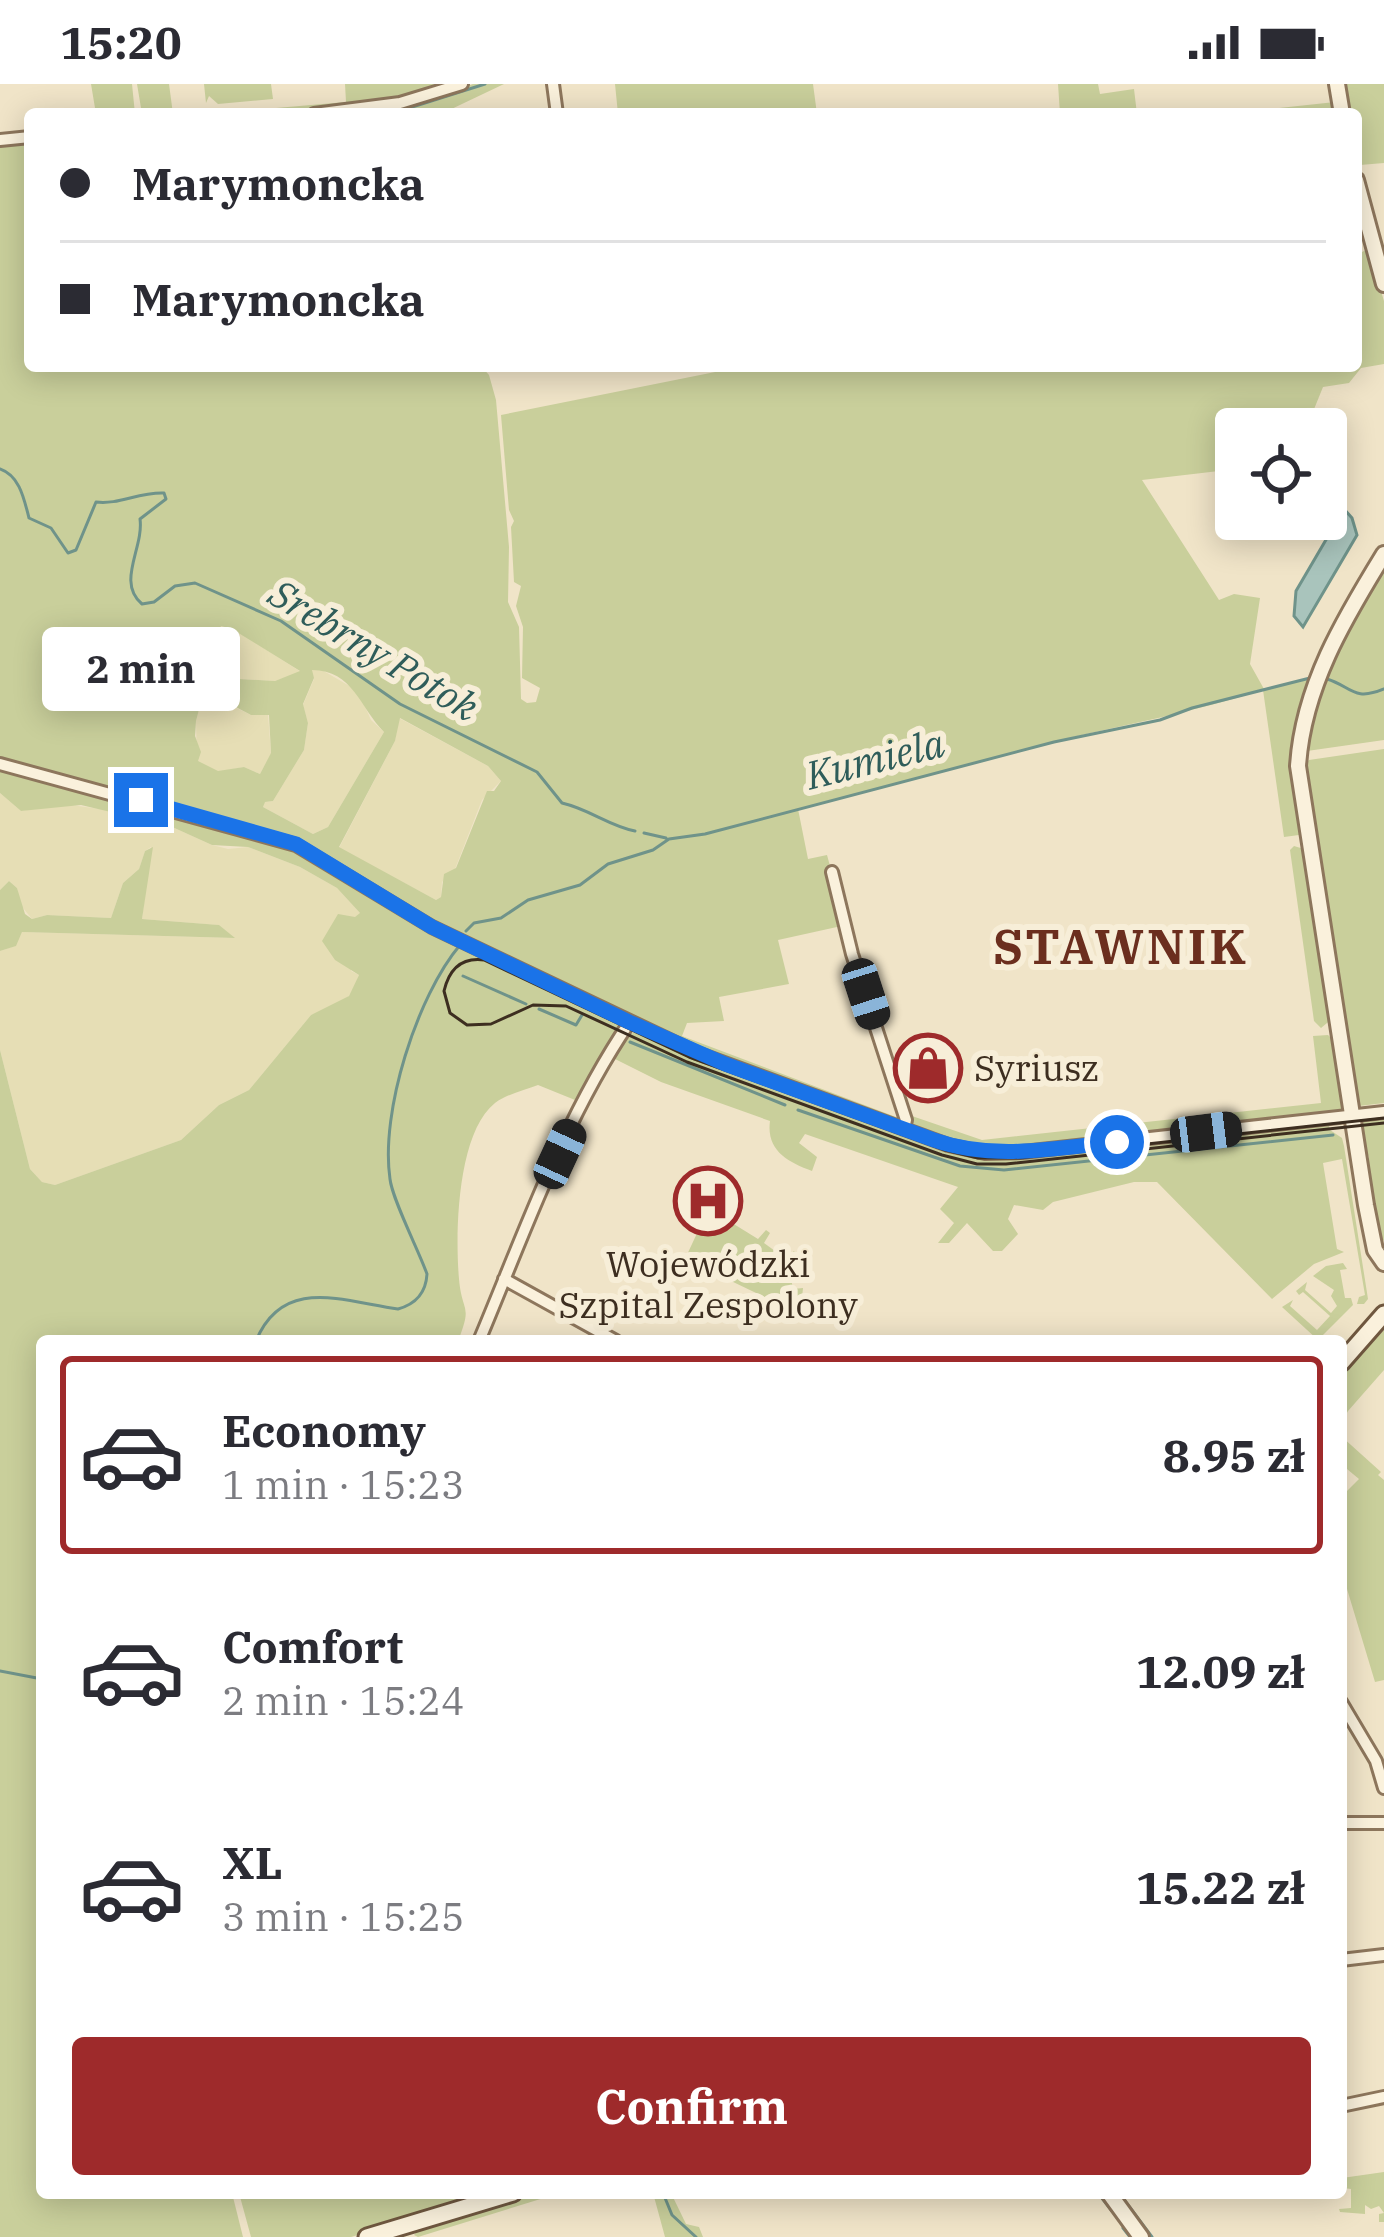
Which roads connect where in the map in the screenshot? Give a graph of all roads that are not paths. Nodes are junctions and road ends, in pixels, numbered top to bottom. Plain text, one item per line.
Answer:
1 (462, 84) edge
2 (361, 108) edge
3 (1362, 202) edge
4 (1384, 284) edge
5 (1384, 554) edge
6 (0, 764) edge
7 (832, 872) dead end
8 (629, 1022) junction
9 (1384, 1112) edge
10 (1353, 1115) junction
11 (904, 1129) junction
12 (1378, 1240) edge
13 (1384, 1263) edge
14 (504, 1280) junction
15 (1384, 1314) edge
16 (1384, 1326) edge
17 (481, 1335) edge
18 (605, 1335) edge
19 (1347, 1359) edge
20 (1347, 1360) edge
21 (1347, 1712) edge
22 (1384, 1788) edge
23 (1347, 1823) edge
24 (1384, 1823) edge
25 (1384, 1955) edge
26 (1347, 1959) edge
27 (1384, 2097) edge
28 (1347, 2105) edge
29 (493, 2199) edge
30 (1113, 2199) edge
31 (367, 2237) edge
32 (1141, 2237) edge

1 - 2 street
3 - 4 street
5 - 10 street
6 - 8 street
7 - 11 street
8 - 11 street
8 - 14 street
9 - 10 street
10 - 11 street
10 - 12 street
12 - 13 street
14 - 17 street
14 - 18 street
15 - 19 main road
16 - 20 main road
21 - 22 street
23 - 24 street
25 - 26 street
27 - 28 street
29 - 31 main road
30 - 32 street

